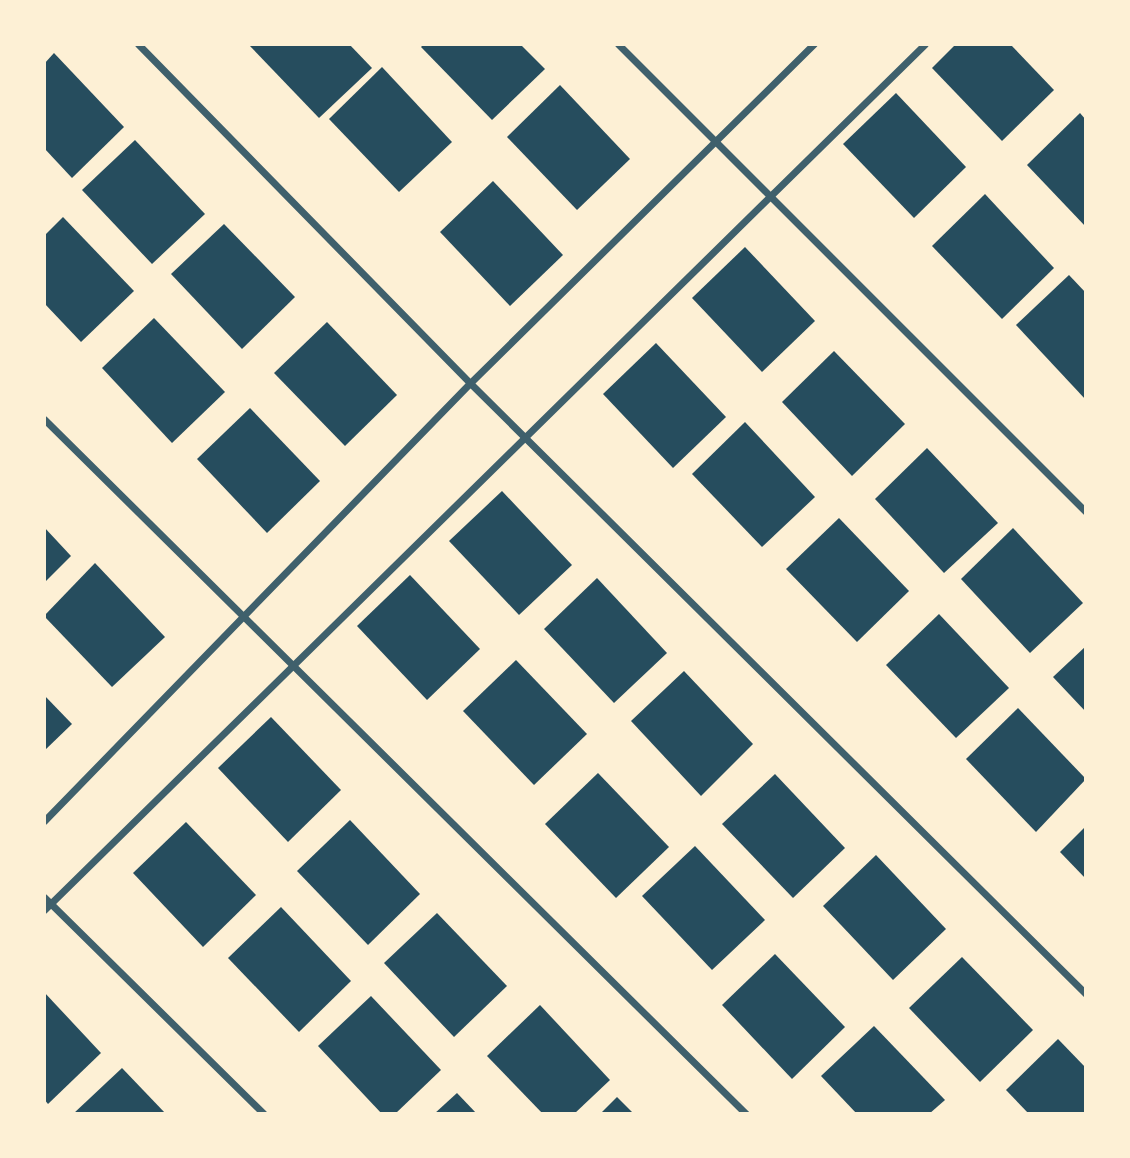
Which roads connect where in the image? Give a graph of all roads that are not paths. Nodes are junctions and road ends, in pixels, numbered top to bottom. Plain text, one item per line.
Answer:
1 (138, 44) edge
2 (618, 44) edge
3 (814, 44) edge
4 (925, 44) edge
5 (716, 142) junction
6 (770, 194) junction
7 (470, 383) junction
8 (44, 419) edge
9 (526, 436) junction
10 (1086, 512) edge
11 (244, 621) junction
12 (295, 665) junction
13 (44, 821) edge
14 (47, 900) edge
15 (44, 910) edge
16 (1086, 993) edge
17 (264, 1114) edge
18 (746, 1114) edge

1 - 7 street
2 - 5 street
3 - 5 street
4 - 6 street
5 - 6 street
5 - 7 street
6 - 9 street
6 - 10 street
7 - 9 street
7 - 11 street
8 - 11 street
9 - 12 street
9 - 16 street
11 - 12 street
11 - 13 street
12 - 14 street
12 - 18 street
14 - 15 street
14 - 17 street

